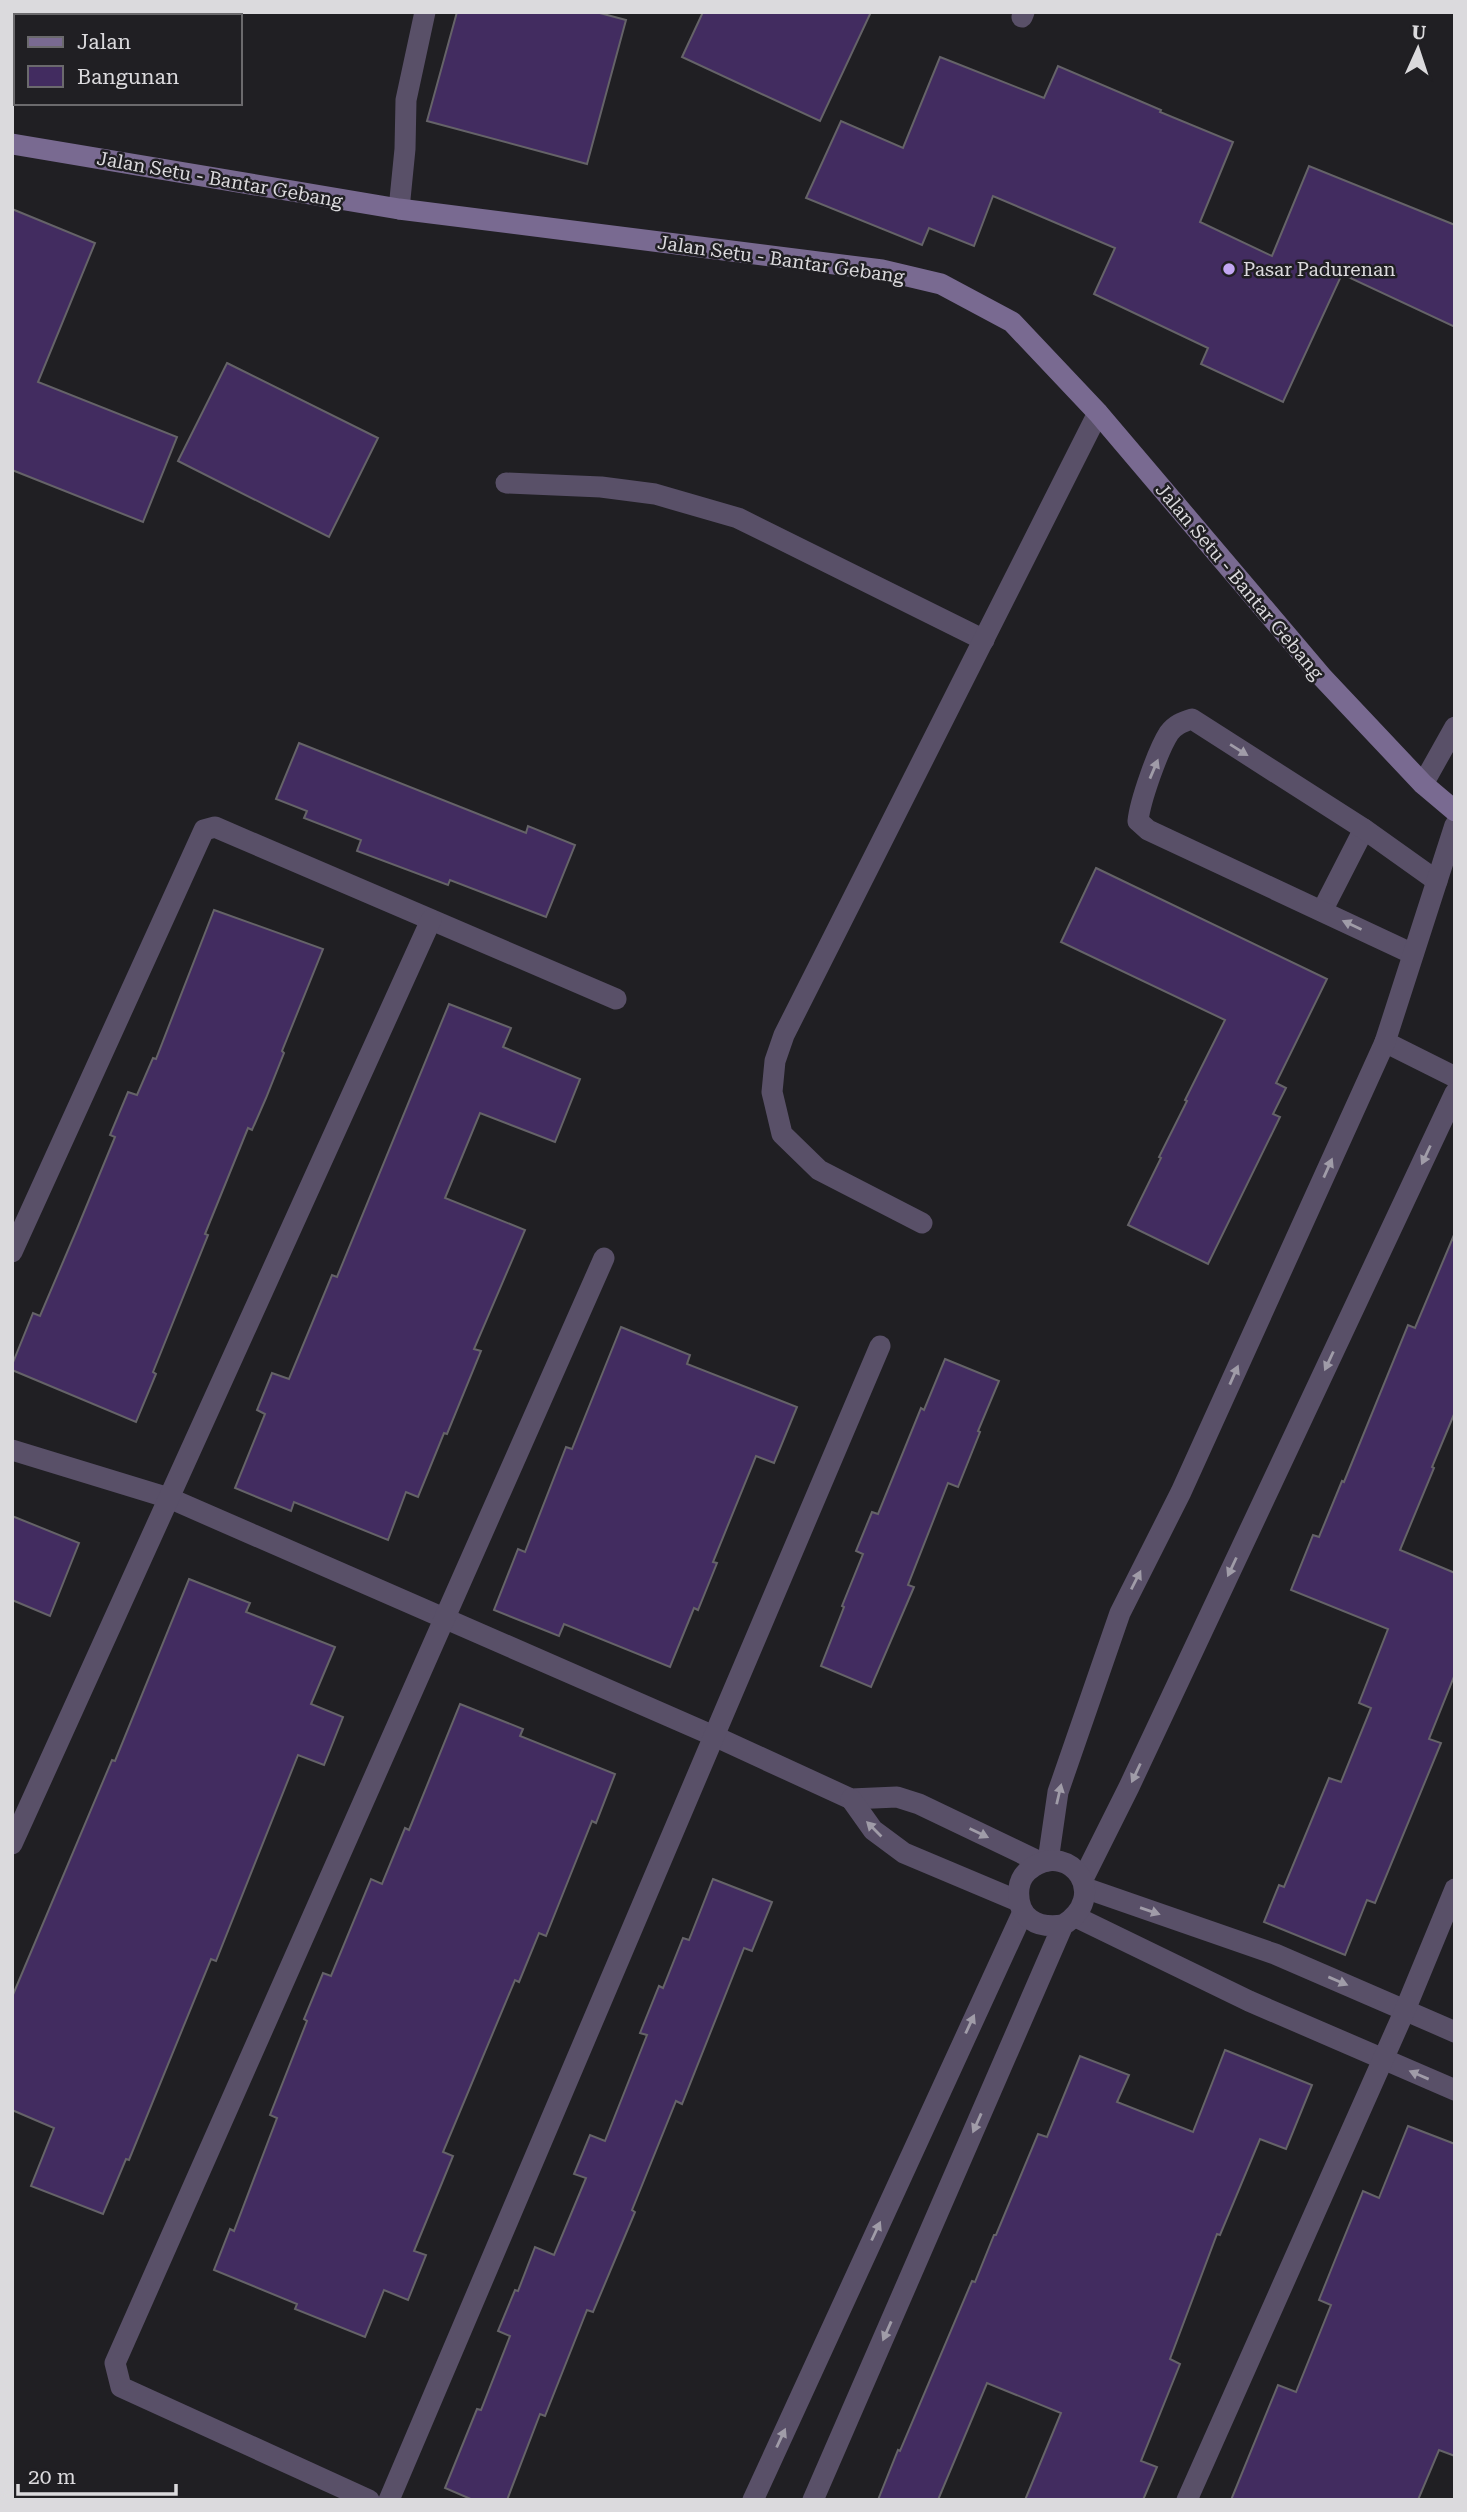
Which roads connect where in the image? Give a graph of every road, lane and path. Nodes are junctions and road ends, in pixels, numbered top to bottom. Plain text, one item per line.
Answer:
1 (425, 12) edge
2 (12, 144) edge
3 (399, 209) junction
4 (1098, 413) junction
5 (506, 483) dead end
6 (984, 640) junction
7 (1455, 727) edge
8 (1423, 783) junction
9 (1455, 811) edge
10 (1455, 825) edge
11 (1364, 829) junction
12 (1437, 881) junction
13 (1322, 911) junction
14 (430, 920) junction
15 (1413, 954) junction
16 (616, 999) dead end
17 (1385, 1042) junction
18 (1455, 1077) edge
19 (1455, 1093) edge
20 (922, 1223) dead end
21 (12, 1252) edge
22 (604, 1258) dead end
23 (880, 1346) dead end
24 (12, 1450) edge
25 (169, 1498) junction
26 (444, 1618) junction
27 (714, 1736) junction
28 (851, 1800) junction
29 (12, 1844) edge
30 (1044, 1862) junction
31 (1084, 1884) junction
32 (1455, 1889) edge
33 (1020, 1907) junction
34 (1070, 1921) junction
35 (1405, 2010) junction
36 (1455, 2032) edge
37 (1382, 2059) junction
38 (1455, 2090) edge
39 (369, 2500) edge
40 (389, 2500) edge
41 (753, 2500) edge
42 (813, 2500) edge
43 (1187, 2500) edge

1 - 3 street
2 - 3 main road, Jalan Setu - Bantar Gebang
3 - 4 main road, Jalan Setu - Bantar Gebang
4 - 6 street
4 - 8 main road, Jalan Setu - Bantar Gebang
5 - 6 street
6 - 20 street
7 - 8 street
8 - 9 main road, Jalan Setu - Bantar Gebang
10 - 12 street
11 - 12 street
11 - 13 street
13 -> 11 street
12 - 15 street
15 -> 13 street
14 - 16 street
14 - 21 street
14 - 25 street
15 - 17 street
17 - 18 street
30 -> 17 street
19 -> 31 street
22 - 26 street
23 - 27 street
24 - 25 street
25 - 26 street
25 - 29 street
26 - 27 street
26 - 39 street
27 - 28 street
27 - 40 street
28 -> 30 street
33 -> 28 street
30 - 31 street
30 - 33 street
31 - 34 street
31 -> 35 street
32 - 35 street
33 - 34 street
41 -> 33 street
34 - 37 street
34 -> 42 street
35 - 36 street
35 - 37 street
38 -> 37 street
37 - 43 street

